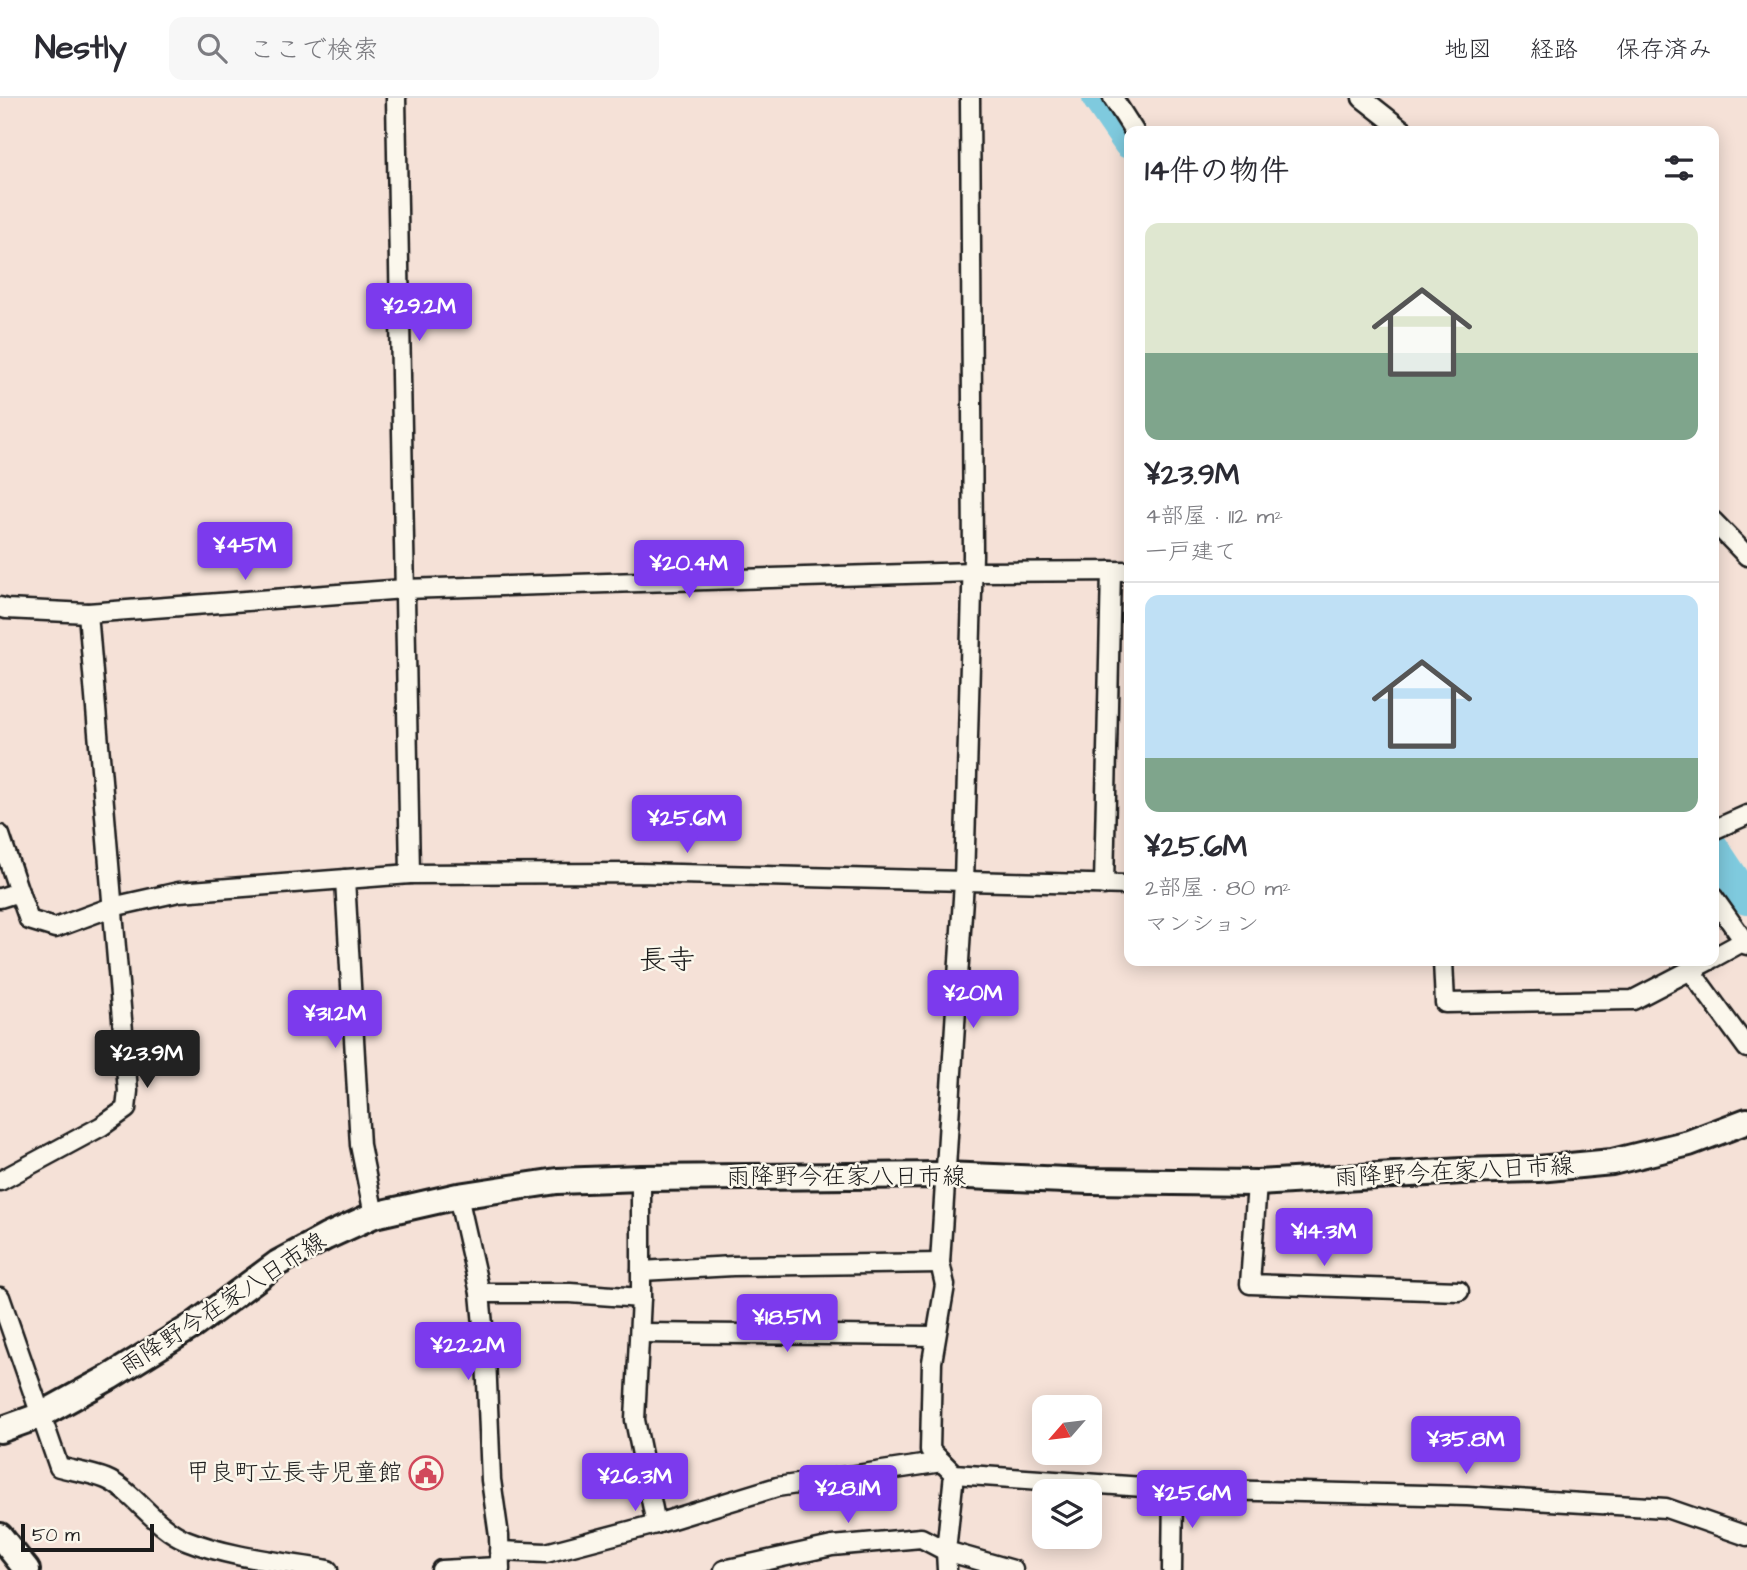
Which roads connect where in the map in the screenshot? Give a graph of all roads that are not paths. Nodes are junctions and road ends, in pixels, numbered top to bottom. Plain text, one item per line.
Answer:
1 (396, 98) edge
2 (970, 98) edge
3 (1113, 98) edge
4 (1362, 98) edge
5 (1131, 126) edge
6 (1398, 126) edge
7 (1719, 527) edge
8 (1747, 556) edge
9 (1120, 571) edge
10 (972, 572) junction
11 (404, 589) junction
12 (0, 607) edge
13 (88, 613) junction
14 (1747, 815) edge
15 (1719, 827) edge
16 (0, 835) edge
17 (410, 874) junction
18 (345, 879) junction
19 (964, 882) junction
20 (1104, 885) junction
21 (1124, 885) edge
22 (19, 891) junction
23 (0, 898) edge
24 (1719, 906) edge
25 (112, 907) junction
26 (1745, 943) edge
27 (1719, 955) edge
28 (1443, 966) edge
29 (1698, 966) edge
30 (1690, 970) junction
31 (1747, 1048) edge
32 (1747, 1121) edge
33 (944, 1175) junction
34 (641, 1178) junction
35 (0, 1181) edge
36 (1258, 1183) junction
37 (458, 1196) junction
38 (374, 1215) junction
39 (940, 1263) junction
40 (641, 1271) junction
41 (1459, 1292) dead end
42 (480, 1293) junction
43 (0, 1297) edge
44 (641, 1298) junction
45 (640, 1333) junction
46 (935, 1336) junction
47 (39, 1416) junction
48 (0, 1430) edge
49 (948, 1468) junction
50 (1173, 1489) junction
51 (656, 1524) junction
52 (0, 1536) edge
53 (1747, 1536) edge
54 (946, 1551) junction
55 (499, 1563) edge
56 (744, 1568) edge
57 (27, 1570) edge
58 (328, 1570) edge
59 (441, 1570) edge
60 (724, 1570) edge
61 (947, 1570) edge
62 (1013, 1570) edge
63 (1172, 1570) edge

1 - 11 street
2 - 10 street
3 - 5 street
4 - 6 street
7 - 8 street
9 - 10 street
9 - 20 street
10 - 11 street
10 - 19 street
11 - 13 street
11 - 17 street
12 - 13 street
13 - 25 street
14 - 15 street
16 - 22 street
17 - 18 street
17 - 19 street
18 - 25 street
18 - 38 street
19 - 20 street
19 - 33 street
20 - 21 street
22 - 23 street
22 - 25 street
24 - 26 street
25 - 35 street
26 - 27 street
28 - 30 street
29 - 30 street
30 - 31 street
32 - 36 main road, 雨降野今在家八日市線
33 - 34 main road, 雨降野今在家八日市線
33 - 36 main road, 雨降野今在家八日市線
33 - 39 street
34 - 37 main road, 雨降野今在家八日市線
34 - 40 street
36 - 41 street
37 - 38 main road, 雨降野今在家八日市線
37 - 42 street
38 - 47 main road, 雨降野今在家八日市線
39 - 40 street
39 - 46 street
40 - 44 street
42 - 44 street
42 - 55 street
43 - 47 street
44 - 45 street
45 - 46 street
45 - 51 street
46 - 49 street
47 - 48 main road, 雨降野今在家八日市線
47 - 58 street
49 - 50 street
49 - 51 street
49 - 54 street
50 - 53 street
50 - 63 street
51 - 55 street
52 - 57 main road
54 - 56 street
54 - 61 street
54 - 62 street
55 - 59 street
56 - 60 street

